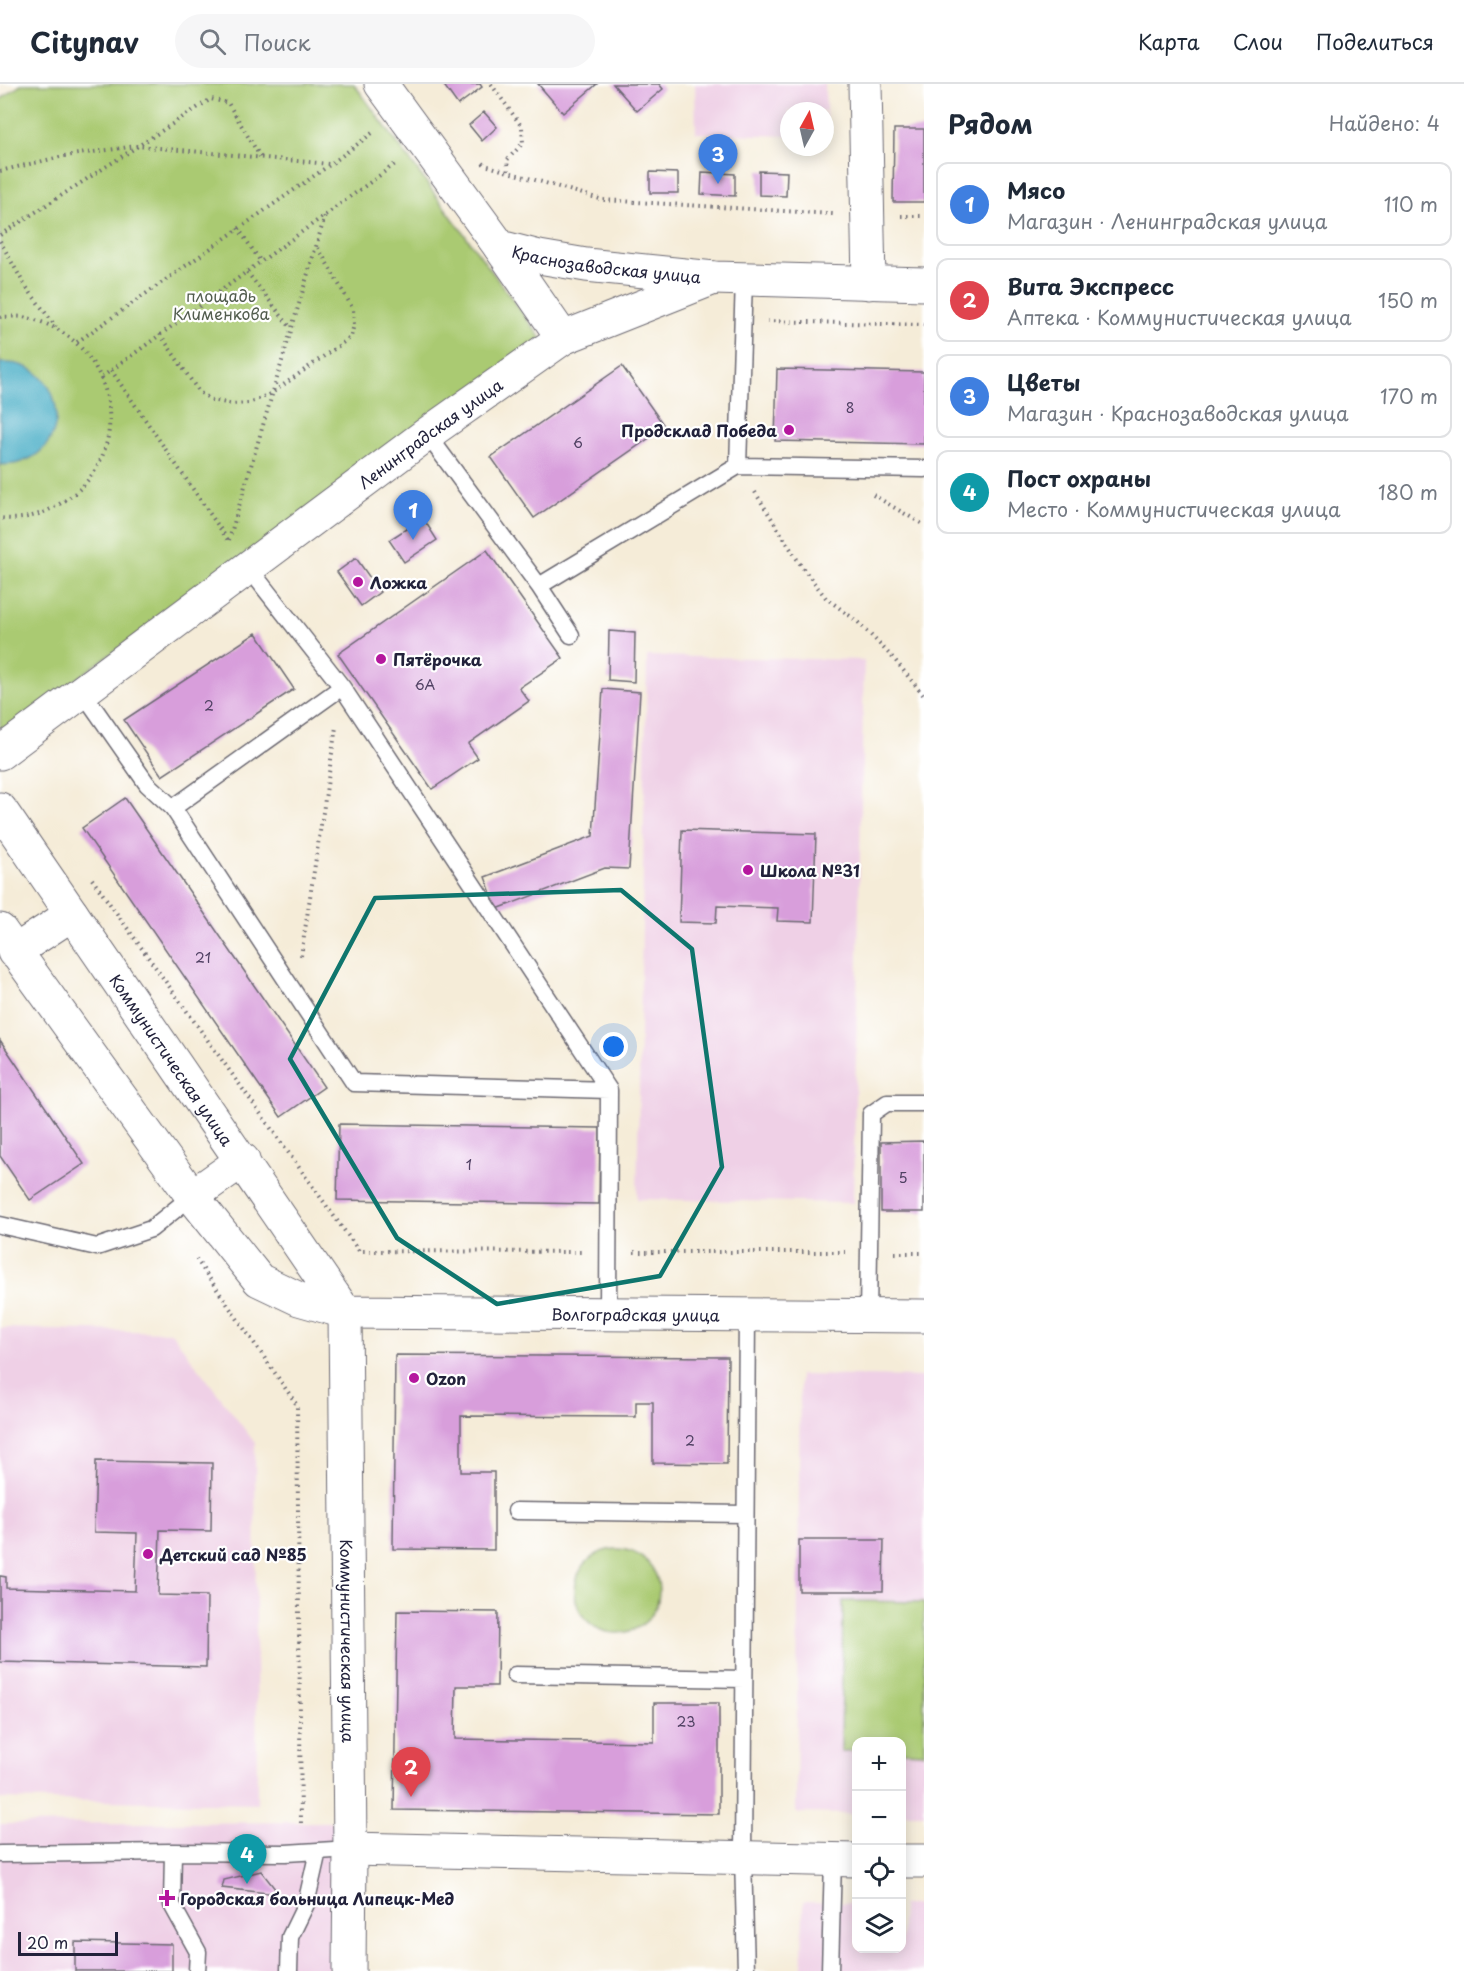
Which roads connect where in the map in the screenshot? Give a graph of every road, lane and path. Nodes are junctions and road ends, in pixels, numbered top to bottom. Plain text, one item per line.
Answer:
1 (381, 84) edge
2 (491, 84) edge
3 (865, 84) edge
4 (380, 128) dead end
5 (137, 146) junction
6 (478, 156) dead end
7 (261, 158) junction
8 (403, 159) dead end
9 (331, 164) junction
10 (0, 171) edge
11 (508, 172) junction
12 (325, 215) junction
13 (868, 216) junction
14 (924, 216) edge
15 (238, 228) junction
16 (0, 235) edge
17 (0, 241) edge
18 (316, 244) junction
19 (500, 247) junction
20 (261, 262) junction
21 (247, 272) junction
22 (729, 278) junction
23 (869, 283) junction
24 (924, 284) edge
25 (0, 317) edge
26 (743, 320) junction
27 (924, 326) edge
28 (56, 328) junction
29 (291, 329) junction
30 (160, 334) junction
31 (563, 338) junction
32 (77, 342) junction
33 (111, 370) junction
34 (102, 377) junction
35 (272, 393) junction
36 (427, 434) junction
37 (738, 466) junction
38 (924, 469) edge
39 (0, 518) edge
40 (229, 540) junction
41 (248, 567) junction
42 (540, 586) junction
43 (571, 635) dead end
44 (342, 687) junction
45 (82, 691) junction
46 (924, 696) edge
47 (0, 753) edge
48 (173, 808) junction
49 (0, 809) edge
50 (91, 877) dead end
51 (72, 914) junction
52 (7, 941) edge
53 (295, 993) junction
54 (609, 1090) junction
55 (924, 1103) edge
56 (243, 1160) junction
57 (192, 1196) junction
58 (166, 1217) junction
59 (0, 1225) edge
60 (609, 1252) junction
61 (869, 1252) junction
62 (924, 1253) edge
63 (345, 1311) junction
64 (608, 1314) junction
65 (747, 1315) junction
66 (868, 1316) junction
67 (924, 1316) edge
68 (516, 1511) dead end
69 (745, 1514) junction
70 (515, 1675) dead end
71 (744, 1678) junction
72 (323, 1851) junction
73 (173, 1852) junction
74 (0, 1854) edge
75 (742, 1857) junction
76 (845, 1860) edge
77 (906, 1861) edge
78 (924, 1862) edge
79 (197, 1971) edge
80 (289, 1971) edge
81 (349, 1971) edge
82 (746, 1971) edge
83 (830, 1971) edge

1 - 19 street, Краснозаводская улица
2 - 11 path
3 - 13 street
4 - 9 path
5 - 7 path
5 - 7 path
5 - 10 path
5 - 16 path
6 - 11 path
7 - 9 path
8 - 12 path
9 - 15 path
11 - 13 path
12 - 18 path
12 - 20 path
13 - 14 path
13 - 23 street
15 - 20 path
15 - 32 path
17 - 28 path
18 - 29 path
18 - 35 path
19 - 22 street, Краснозаводская улица
19 - 31 street, Краснозаводская улица
20 - 21 path
21 - 29 path
21 - 30 path
22 - 23 street, Ленинградская улица
22 - 26 lane
22 - 31 street, Ленинградская улица
23 - 24 street, Ленинградская улица
25 - 28 path
26 - 27 path
26 - 37 lane
28 - 32 path
29 - 35 path
30 - 33 path
30 - 35 path
31 - 36 street, Ленинградская улица
32 - 34 path
33 - 34 path
33 - 40 path
34 - 39 path
35 - 40 path
36 - 41 street, Ленинградская улица
36 - 42 lane
37 - 38 lane
37 - 42 lane
37 - 46 path
40 - 41 path
41 - 44 lane
41 - 45 street, Ленинградская улица
42 - 43 lane
44 - 48 lane
44 - 53 path
44 - 54 lane
45 - 47 street, Ленинградская улица
45 - 48 lane
48 - 53 lane
49 - 51 street, Коммунистическая улица
50 - 60 path
51 - 52 street
51 - 56 street, Коммунистическая улица
52 - 57 street
53 - 54 lane
54 - 60 lane
55 - 61 lane
56 - 57 street
56 - 63 street, Коммунистическая улица
57 - 58 lane
57 - 63 street
58 - 59 lane
58 - 72 path
60 - 61 path
60 - 64 lane
61 - 62 path
61 - 66 lane
63 - 64 street, Волгоградская улица
63 - 72 street, Коммунистическая улица
64 - 65 street, Волгоградская улица
65 - 66 street, Волгоградская улица
65 - 69 lane
66 - 67 street, Волгоградская улица
68 - 69 lane
69 - 71 lane
70 - 71 lane
71 - 75 lane
72 - 73 lane
72 - 75 street
72 - 80 lane
72 - 81 street, Коммунистическая улица
73 - 74 lane
73 - 79 lane
75 - 76 street
75 - 82 lane
76 - 83 lane
77 - 78 street

